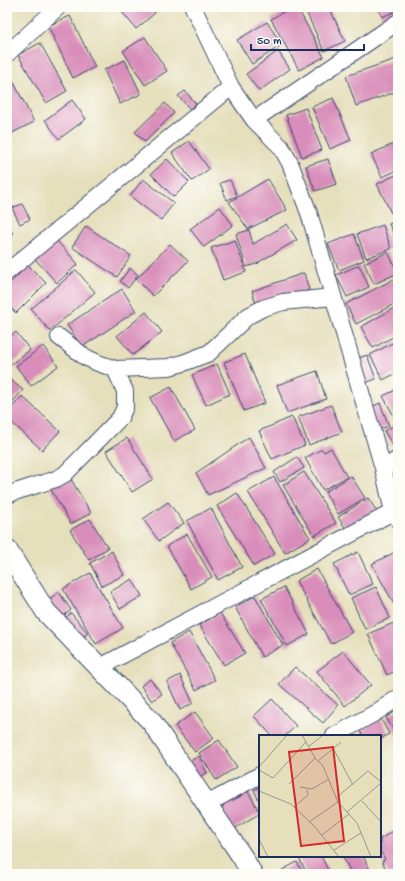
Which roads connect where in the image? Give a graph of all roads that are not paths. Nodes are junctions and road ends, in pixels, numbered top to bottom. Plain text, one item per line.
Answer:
1 (58, 7) edge
2 (193, 7) edge
3 (398, 22) edge
4 (7, 54) edge
5 (230, 87) junction
6 (254, 120) junction
7 (7, 272) edge
8 (332, 296) junction
9 (59, 337) dead end
10 (115, 369) junction
11 (398, 459) edge
12 (383, 468) junction
13 (7, 496) edge
14 (396, 515) edge
15 (7, 550) edge
16 (100, 667) junction
17 (398, 698) edge
18 (336, 735) edge
19 (259, 776) edge
20 (207, 804) junction
21 (252, 874) edge

1 - 4 street
2 - 5 street
3 - 6 street
5 - 6 street
5 - 7 street
6 - 8 street
8 - 10 street
8 - 12 street
9 - 10 street
10 - 13 street
11 - 12 street
12 - 14 street
14 - 16 street
15 - 16 street
16 - 20 street
17 - 18 street
19 - 20 street
20 - 21 street

